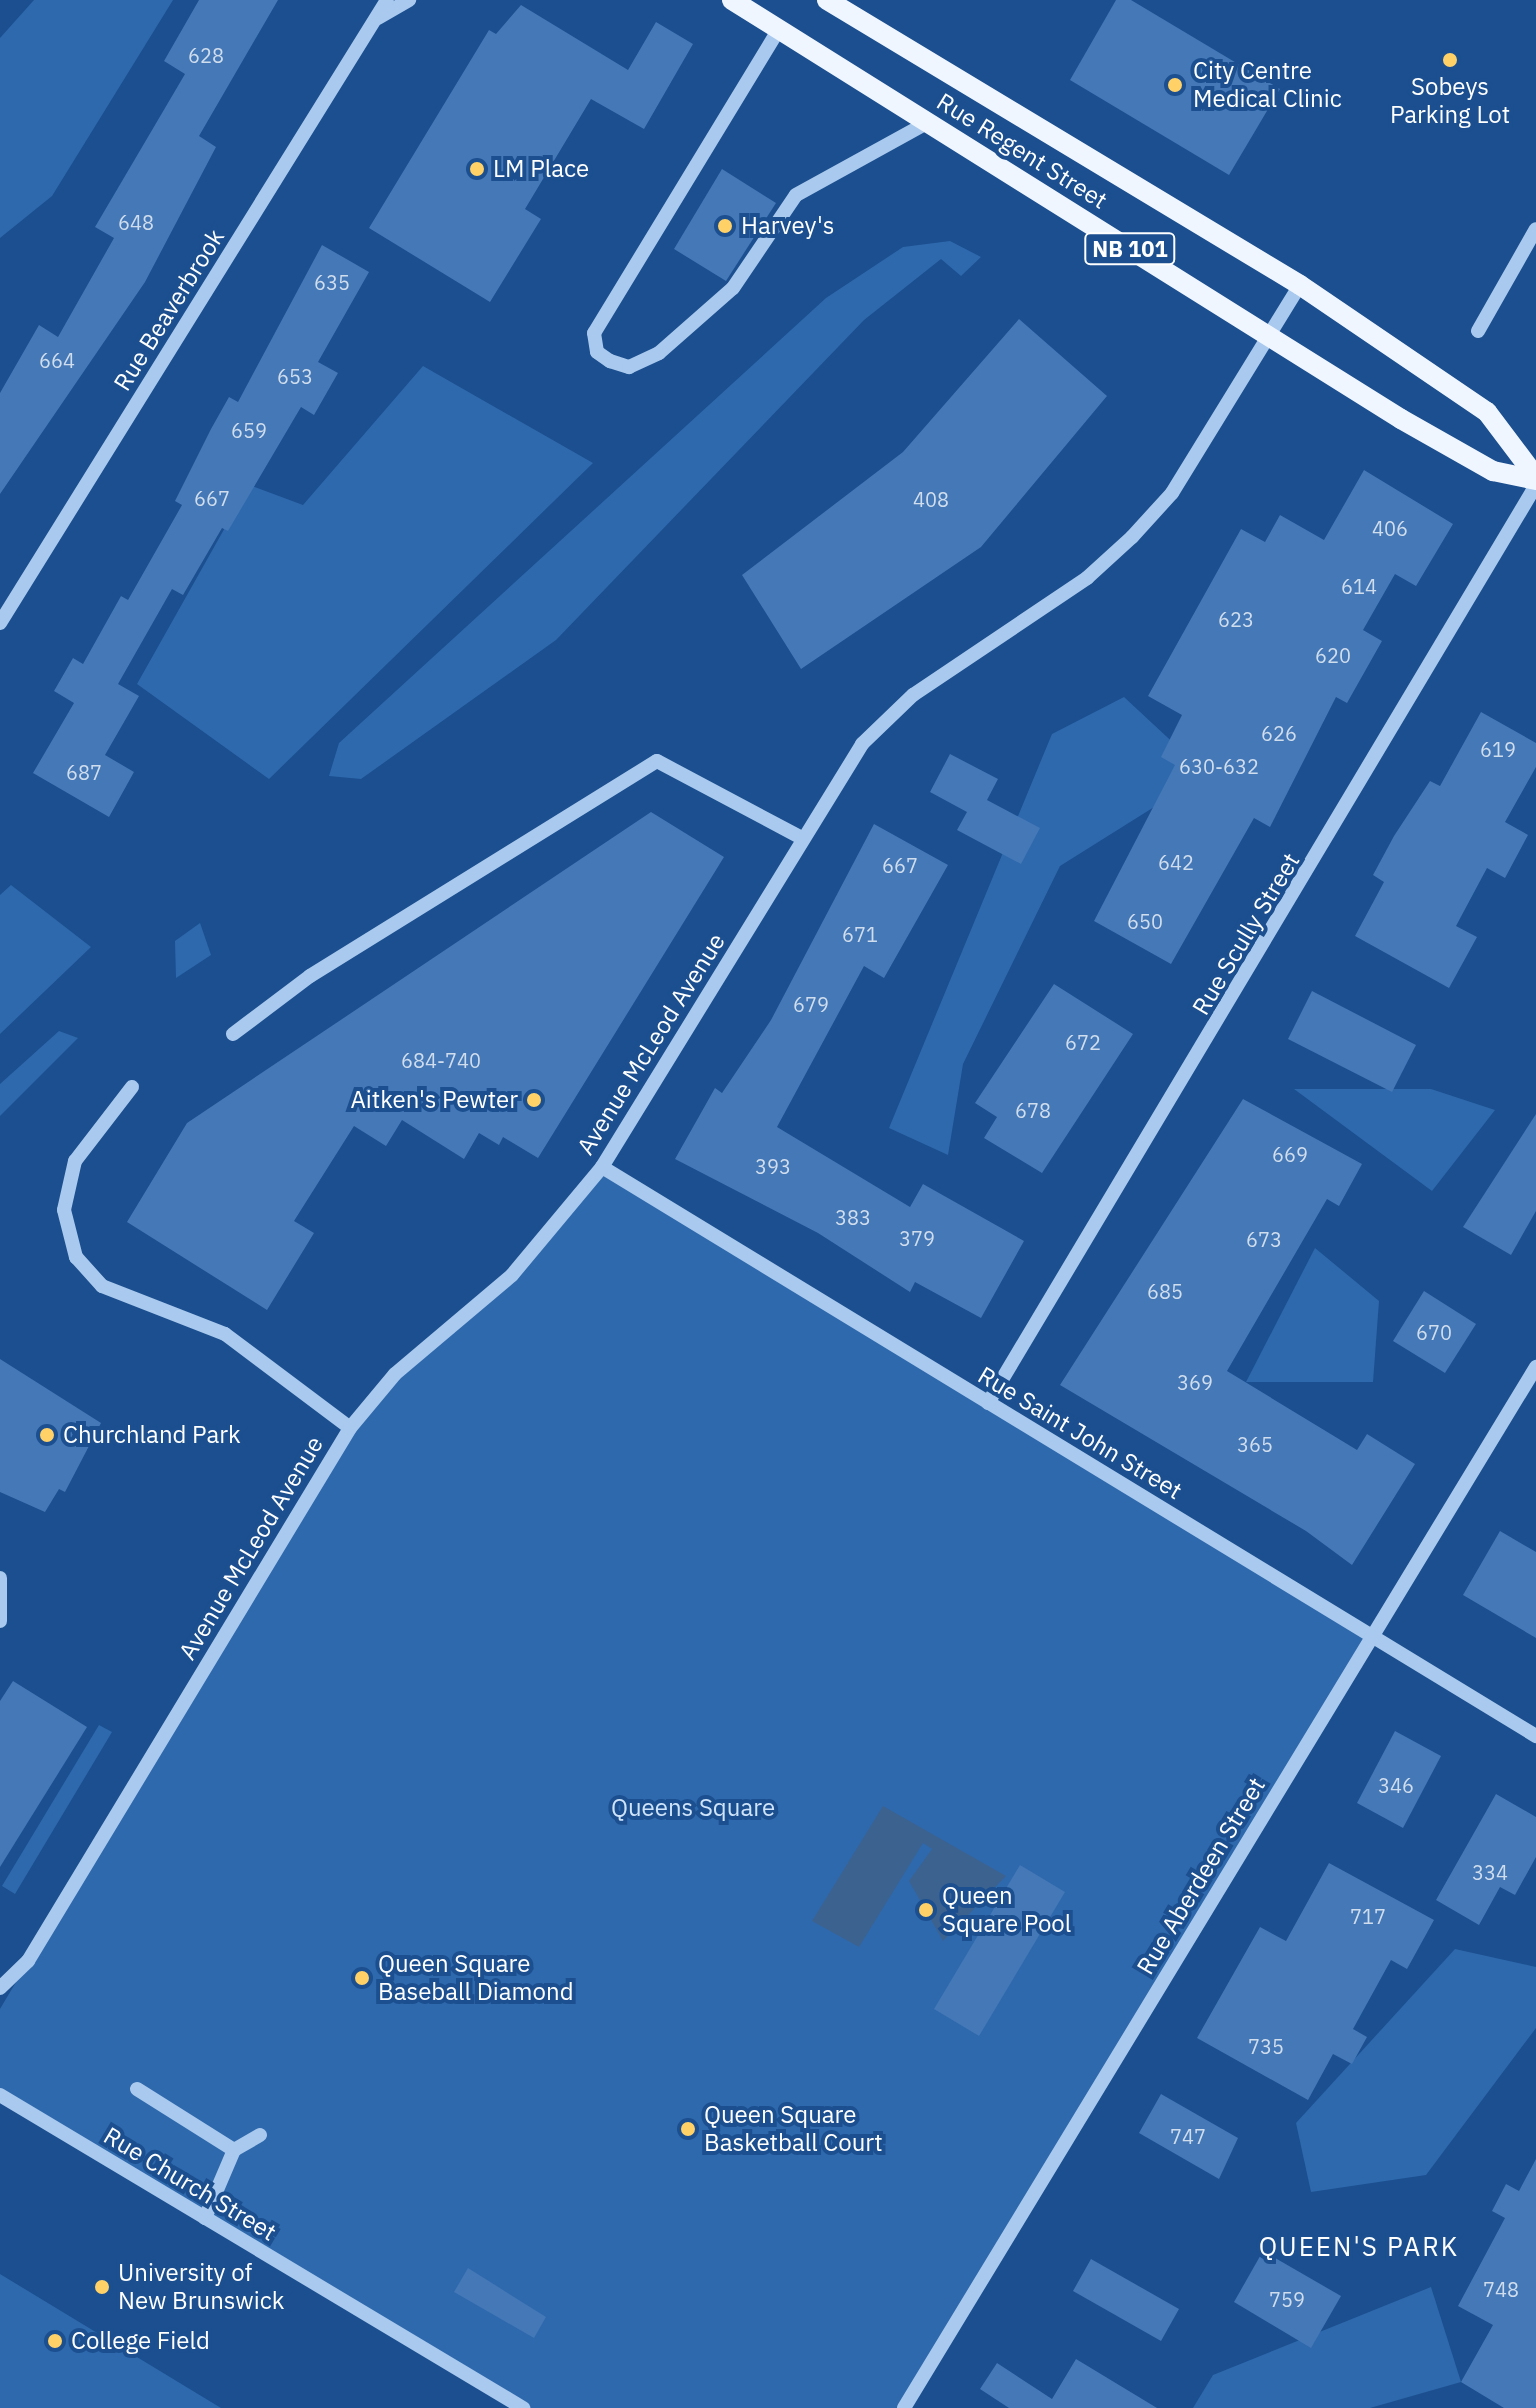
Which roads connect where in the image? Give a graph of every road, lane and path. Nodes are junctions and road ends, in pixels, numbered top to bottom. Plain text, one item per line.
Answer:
1 (377, 0) edge
2 (387, 0) edge
3 (409, 0) edge
4 (732, 0) edge
5 (827, 0) edge
6 (375, 20) junction
7 (779, 29) junction
8 (928, 122) junction
9 (1536, 229) edge
10 (1300, 285) junction
11 (1478, 331) dead end
12 (1267, 334) junction
13 (1536, 480) edge
14 (0, 623) edge
15 (802, 838) junction
16 (233, 1034) dead end
17 (132, 1087) dead end
18 (602, 1167) junction
19 (1536, 1367) edge
20 (988, 1403) junction
21 (350, 1428) junction
22 (0, 1578) edge
23 (0, 1621) edge
24 (1373, 1637) junction
25 (1536, 1736) edge
26 (0, 1988) edge
27 (137, 2089) dead end
28 (0, 2095) edge
29 (260, 2135) dead end
30 (234, 2150) junction
31 (205, 2218) junction
32 (523, 2408) edge
33 (904, 2408) edge

1 - 6 street
2 - 6 street, Rue Beaverbrook
3 - 6 street
4 - 7 main road, Rue Regent Street / NB 101
5 - 10 main road, Rue Regent Street / NB 101
6 - 14 street, Rue Beaverbrook
7 - 8 main road, Rue Regent Street / NB 101
7 - 8 street
8 - 12 main road, Rue Regent Street / NB 101
9 - 11 street
10 - 12 street, Avenue McLeod Avenue
10 - 13 main road, Rue Regent Street / NB 101
12 - 13 main road, Rue Regent Street / NB 101
12 - 15 street, Avenue McLeod Avenue
13 - 20 street, Rue Scully Street
15 - 16 street
15 - 18 street, Avenue McLeod Avenue
17 - 21 street
18 - 20 street, Rue Saint John Street
18 - 21 street, Avenue McLeod Avenue
19 - 24 street, Rue Aberdeen Street
20 - 24 street, Rue Saint John Street
21 - 26 street, Avenue McLeod Avenue
22 - 23 street
24 - 25 street, Rue Saint John Street
24 - 33 street, Rue Aberdeen Street
27 - 30 street
28 - 31 street, Rue Church Street
29 - 30 street
30 - 31 street
31 - 32 street, Rue Church Street

